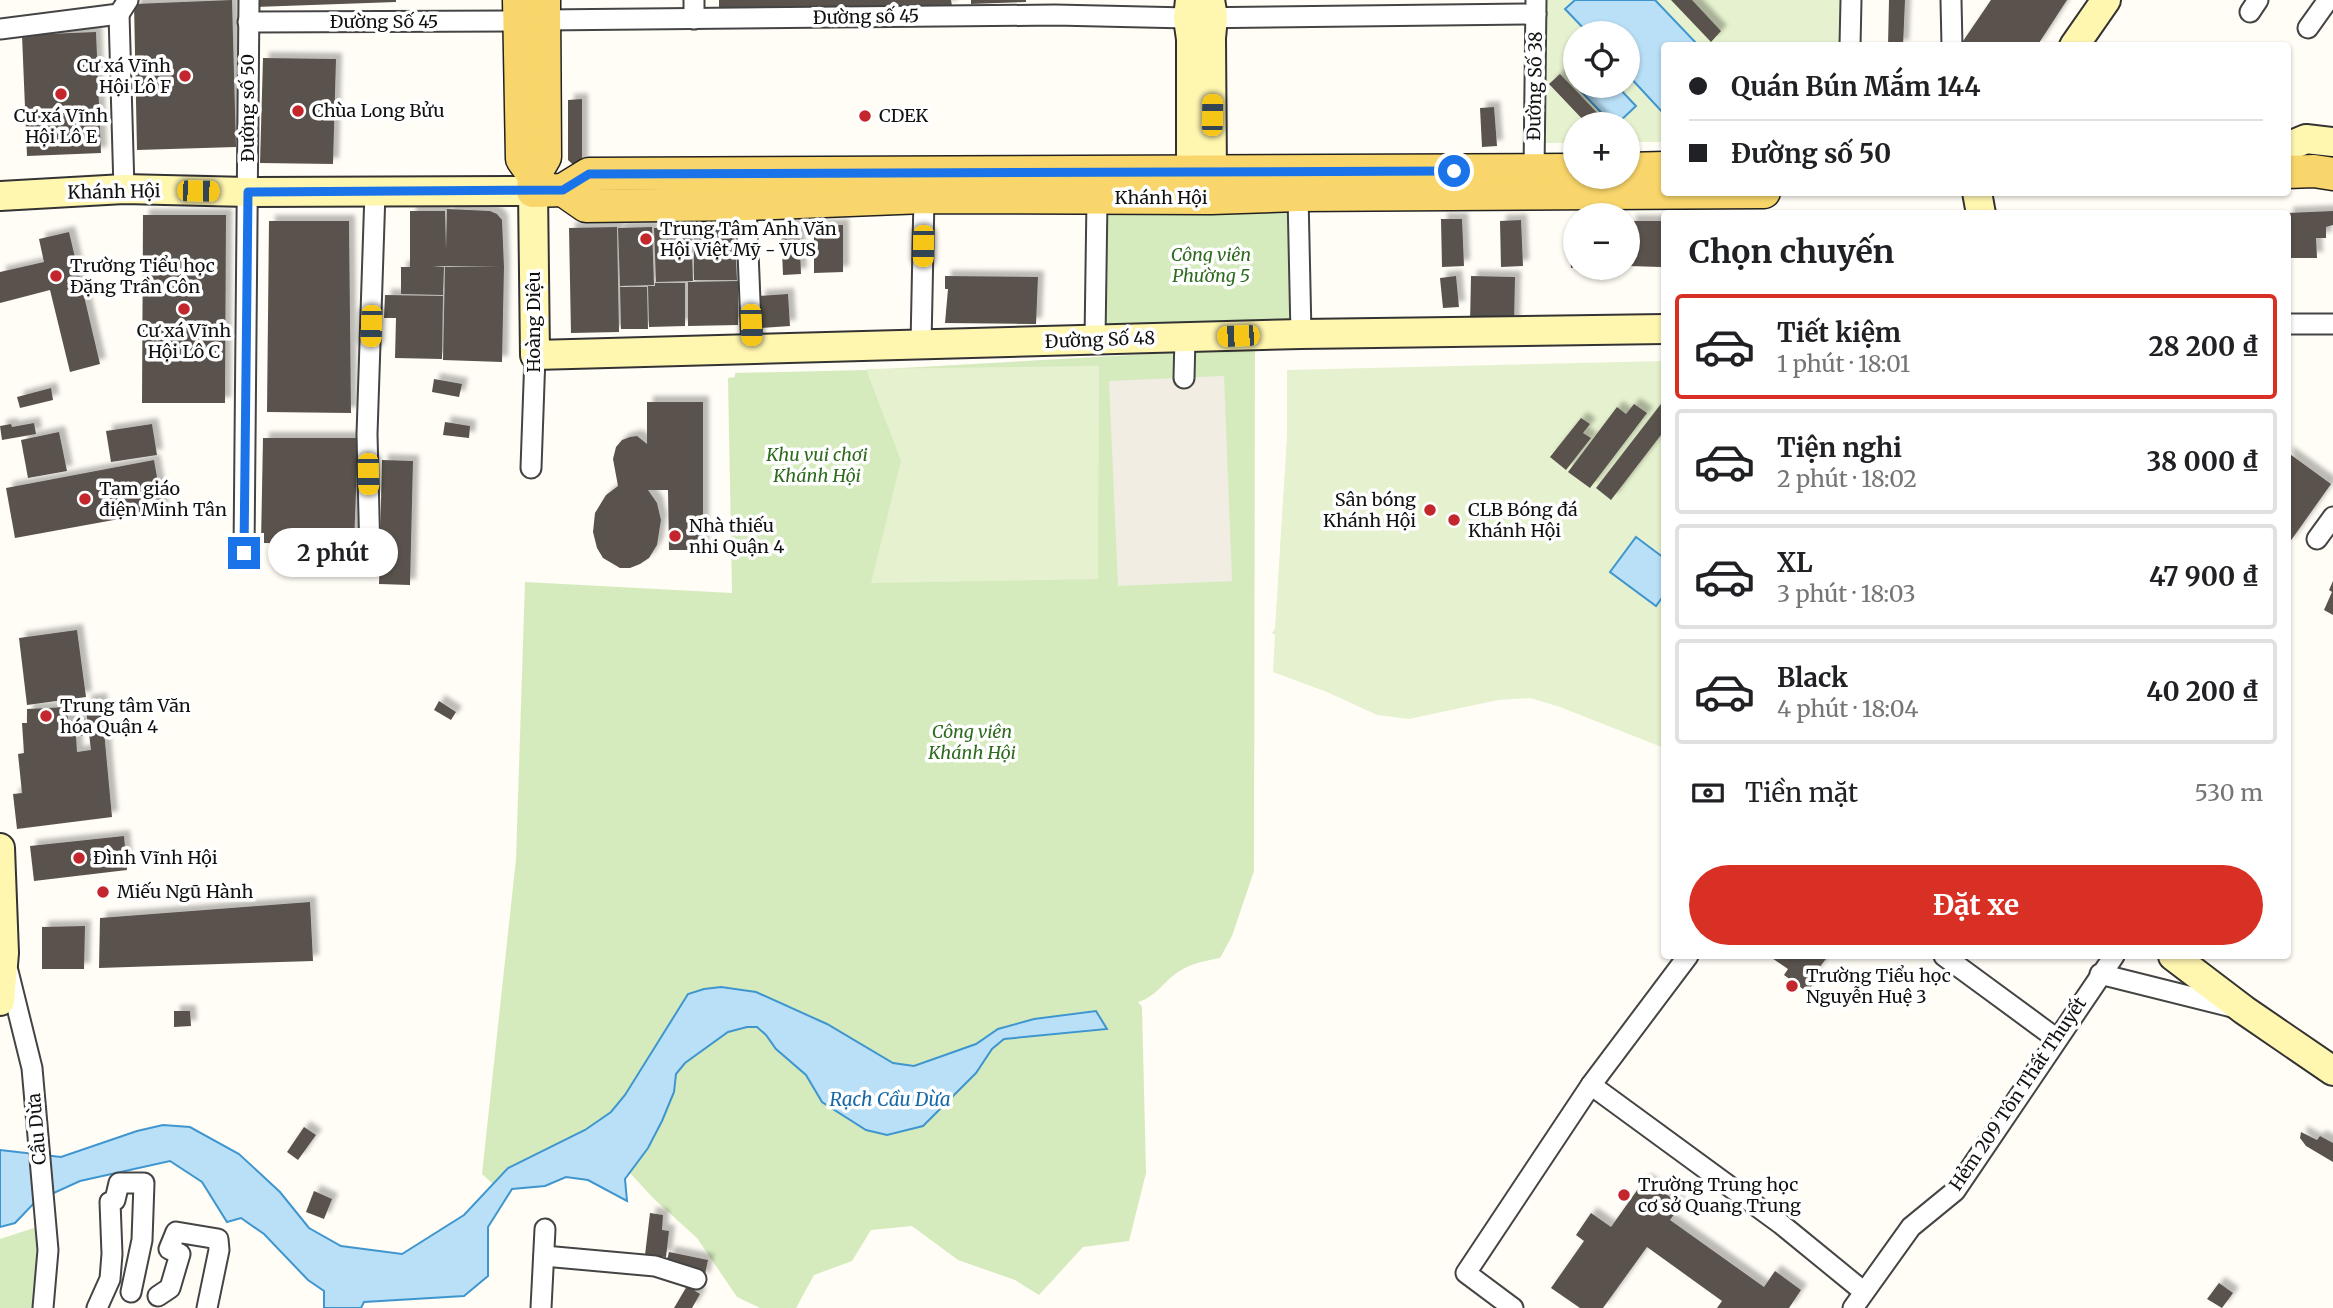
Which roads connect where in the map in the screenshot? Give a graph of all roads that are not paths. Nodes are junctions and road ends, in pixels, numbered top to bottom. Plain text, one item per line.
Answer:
1 (249, 0) edge
2 (1851, 0) edge
3 (1951, 0) edge
4 (2106, 0) edge
5 (2328, 0) edge
6 (124, 7) edge
7 (1536, 7) edge
8 (959, 8) edge
9 (1054, 8) edge
10 (1317, 8) edge
11 (694, 9) edge
12 (1200, 9) edge
13 (532, 10) edge
14 (248, 22) junction
15 (2308, 28) dead end
16 (0, 29) edge
17 (1850, 42) edge
18 (1952, 42) edge
19 (2077, 42) edge
20 (2333, 142) edge
21 (2291, 145) edge
22 (2291, 152) edge
23 (2333, 156) edge
24 (1661, 168) edge
25 (1640, 169) edge
26 (1563, 170) edge
27 (1534, 171) junction
28 (2291, 174) edge
29 (2333, 174) edge
30 (2291, 175) edge
31 (1201, 185) junction
32 (543, 186) junction
33 (2333, 189) edge
34 (124, 190) junction
35 (248, 192) junction
36 (375, 192) junction
37 (1661, 193) edge
38 (1298, 195) junction
39 (0, 196) edge
40 (924, 197) junction
41 (1097, 199) junction
42 (746, 204) junction
43 (2291, 324) edge
44 (2333, 324) edge
45 (1661, 329) edge
46 (1301, 334) junction
47 (1185, 337) junction
48 (1095, 340) junction
49 (921, 345) junction
50 (752, 349) junction
51 (535, 355) junction
52 (1184, 378) dead end
53 (531, 468) dead end
54 (2333, 517) edge
55 (2317, 539) dead end
56 (244, 553) dead end
57 (370, 556) dead end
58 (0, 848) edge
59 (4, 953) junction
60 (1687, 959) edge
61 (1948, 959) edge
62 (2112, 959) edge
63 (2177, 959) edge
64 (2100, 974) junction
65 (0, 1001) edge
66 (2244, 1010) junction
67 (2057, 1039) junction
68 (2333, 1071) edge
69 (1591, 1085) junction
70 (545, 1228) dead end
71 (544, 1256) junction
72 (696, 1279) dead end
73 (106, 1287) junction
74 (131, 1292) junction
75 (1858, 1300) edge
76 (156, 1302) edge
77 (43, 1308) edge
78 (97, 1308) edge
79 (207, 1308) edge
80 (541, 1308) edge
81 (1513, 1308) edge

1 - 14 street, Đường số 50
2 - 17 street
3 - 18 street
4 - 19 street
5 - 15 street
6 - 16 street
6 - 34 street
7 - 10 street
7 - 27 street, Đường Số 38
8 - 9 street, Đường số 45
8 - 11 street, Đường số 45
9 - 12 street, Đường số 45
10 - 12 street
11 - 13 street, Đường số 45
12 - 31 street
13 - 14 street, Đường Số 45
13 - 32 main road, Hoàng Diệu
14 - 35 street, Đường số 50
20 - 21 street
22 - 23 main road
24 - 25 main road
26 - 27 main road, Khánh Hội
27 - 31 main road, Khánh Hội
28 - 29 main road
30 - 33 street
31 - 32 main road, Khánh Hội
31 - 38 main road, Khánh Hội
31 - 41 main road, Khánh Hội
32 - 36 street, Khánh Hội
32 - 42 main road, Khánh Hội
32 - 51 street, Hoàng Diệu
34 - 35 street, Khánh Hội
34 - 39 street, Khánh Hội
35 - 36 street, Khánh Hội
35 - 56 street, Đường số 50
36 - 57 street
37 - 38 main road, Khánh Hội
38 - 46 street
40 - 41 main road, Khánh Hội
40 - 42 main road, Khánh Hội
40 - 49 street
41 - 48 street
42 - 50 street
43 - 44 street
45 - 46 street, Đường Số 48
46 - 47 street, Đường Số 48
47 - 48 street, Đường Số 48
47 - 52 street
48 - 49 street, Đường Số 48
49 - 50 street, Đường Số 48
50 - 51 street, Đường Số 48
51 - 53 street, Hoàng Diệu
54 - 55 street
58 - 59 street
59 - 65 street
59 - 77 street, Cầu Dừa
60 - 69 street
61 - 67 street
62 - 64 street, Hẻm 209 Tôn Thất Thuyết
63 - 66 street
64 - 66 street
64 - 67 street, Hẻm 209 Tôn Thất Thuyết
66 - 68 street
67 - 75 street, Hẻm 209 Tôn Thất Thuyết
69 - 75 street
69 - 81 street
70 - 71 street
71 - 72 street
71 - 80 street
73 - 74 street
73 - 74 street
73 - 78 street
74 - 76 street
76 - 79 street

